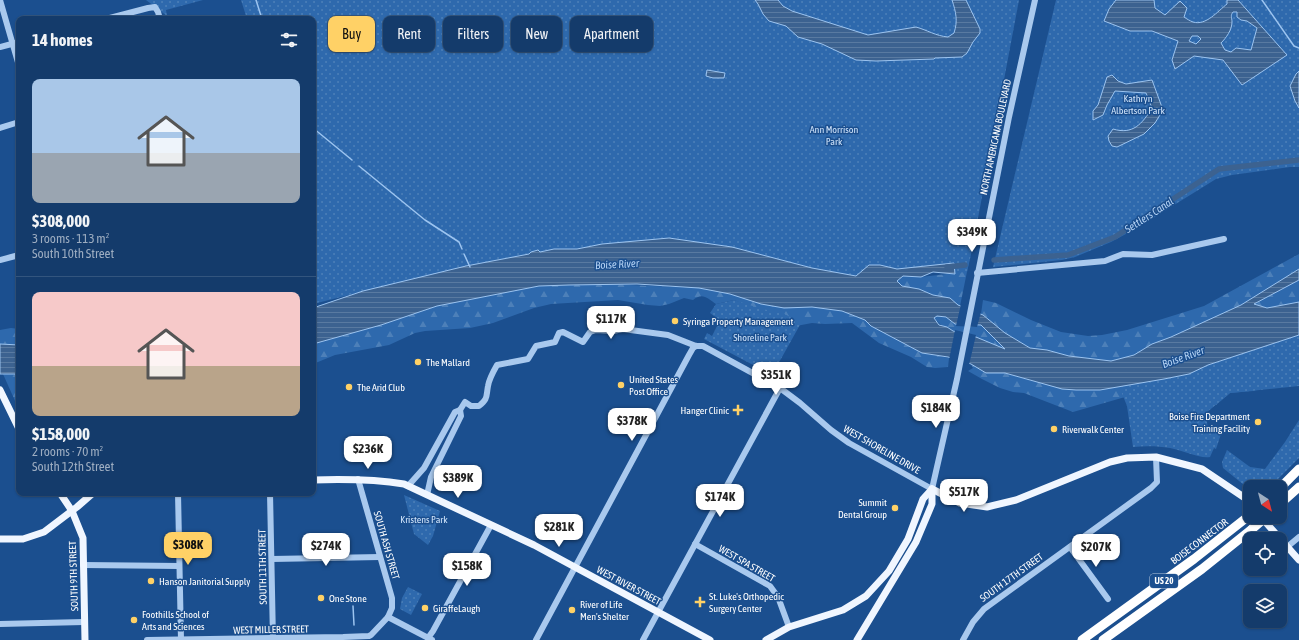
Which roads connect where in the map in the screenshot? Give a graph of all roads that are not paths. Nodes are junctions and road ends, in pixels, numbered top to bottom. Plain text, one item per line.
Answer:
1 (0, 0) edge
2 (1035, 0) edge
3 (117, 16) edge
4 (159, 16) edge
5 (16, 43) edge
6 (0, 47) edge
7 (16, 123) edge
8 (0, 128) edge
9 (1224, 239) dead end
10 (16, 255) edge
11 (0, 260) edge
12 (977, 273) junction
13 (696, 346) junction
14 (780, 388) junction
15 (0, 390) edge
16 (460, 410) junction
17 (16, 424) edge
18 (1156, 457) junction
19 (1299, 470) edge
20 (358, 479) junction
21 (316, 480) edge
22 (1287, 481) edge
23 (408, 486) junction
24 (1299, 487) edge
25 (932, 489) junction
26 (427, 495) junction
27 (62, 496) edge
28 (90, 496) edge
29 (178, 496) edge
30 (270, 496) edge
31 (1243, 497) edge
32 (1287, 498) edge
33 (72, 511) junction
34 (1243, 521) edge
35 (1258, 524) edge
36 (1268, 524) edge
37 (491, 525) junction
38 (1274, 532) edge
39 (1299, 537) edge
40 (0, 539) edge
41 (695, 544) junction
42 (1070, 547) junction
43 (1287, 547) joint
44 (380, 557) junction
45 (272, 559) junction
46 (1299, 560) edge
47 (83, 564) junction
48 (179, 566) junction
49 (575, 567) junction
50 (1108, 600) dead end
51 (658, 612) junction
52 (388, 617) junction
53 (84, 622) junction
54 (0, 624) edge
55 (789, 628) junction
56 (273, 639) edge
57 (430, 639) edge
58 (85, 640) edge
59 (147, 640) edge
60 (181, 640) edge
61 (536, 640) edge
62 (643, 640) edge
63 (710, 640) edge
64 (766, 640) edge
65 (857, 640) edge
66 (963, 640) edge
67 (1082, 640) edge
68 (1103, 640) edge

1 - 5 street
2 - 12 street, NORTH AMERICANA BOULEVARD
3 - 4 street
5 - 6 street
7 - 8 street
9 - 12 street
10 - 11 street
12 - 25 street, NORTH AMERICANA BOULEVARD
13 - 14 street, WEST SHORELINE DRIVE
13 - 16 street, WEST SHORELINE DRIVE
13 - 49 street
14 - 25 street, WEST SHORELINE DRIVE
14 - 41 street
15 - 17 main road
16 - 23 street
16 - 26 street
18 - 25 main road, WEST SHORELINE DRIVE
18 - 31 main road, WEST SHORELINE DRIVE
18 - 42 street, SOUTH 17TH STREET
19 - 22 highway
20 - 21 main road, WEST RIVER STREET
20 - 23 main road, WEST RIVER STREET
20 - 44 street, SOUTH ASH STREET
23 - 26 main road, WEST RIVER STREET
24 - 32 highway
25 - 55 main road
25 - 65 main road
26 - 37 main road, WEST RIVER STREET
27 - 33 main road, SOUTH 9TH STREET
28 - 33 main road
29 - 48 street
30 - 45 street, SOUTH 11TH STREET
33 - 40 main road
33 - 47 main road, SOUTH 9TH STREET
34 - 67 highway, BOISE CONNECTOR / US 20
35 - 68 highway, US 20, bridge
36 - 38 main road
37 - 49 main road, WEST RIVER STREET
37 - 57 street
39 - 43 street
41 - 51 street
41 - 55 street, WEST SPA STREET
42 - 50 street
42 - 66 street, SOUTH 17TH STREET
43 - 46 main road
44 - 45 street
44 - 52 street, SOUTH ASH STREET
45 - 56 street, SOUTH 11TH STREET
47 - 48 street
47 - 53 main road, SOUTH 9TH STREET
48 - 60 street
49 - 51 main road, WEST RIVER STREET
49 - 61 street
51 - 62 street
51 - 63 main road, WEST RIVER STREET
52 - 56 street, WEST MILLER STREET
52 - 57 street
53 - 54 street
53 - 58 main road, SOUTH 9TH STREET
55 - 64 main road
56 - 60 street, WEST MILLER STREET
59 - 60 street, WEST MILLER STREET

